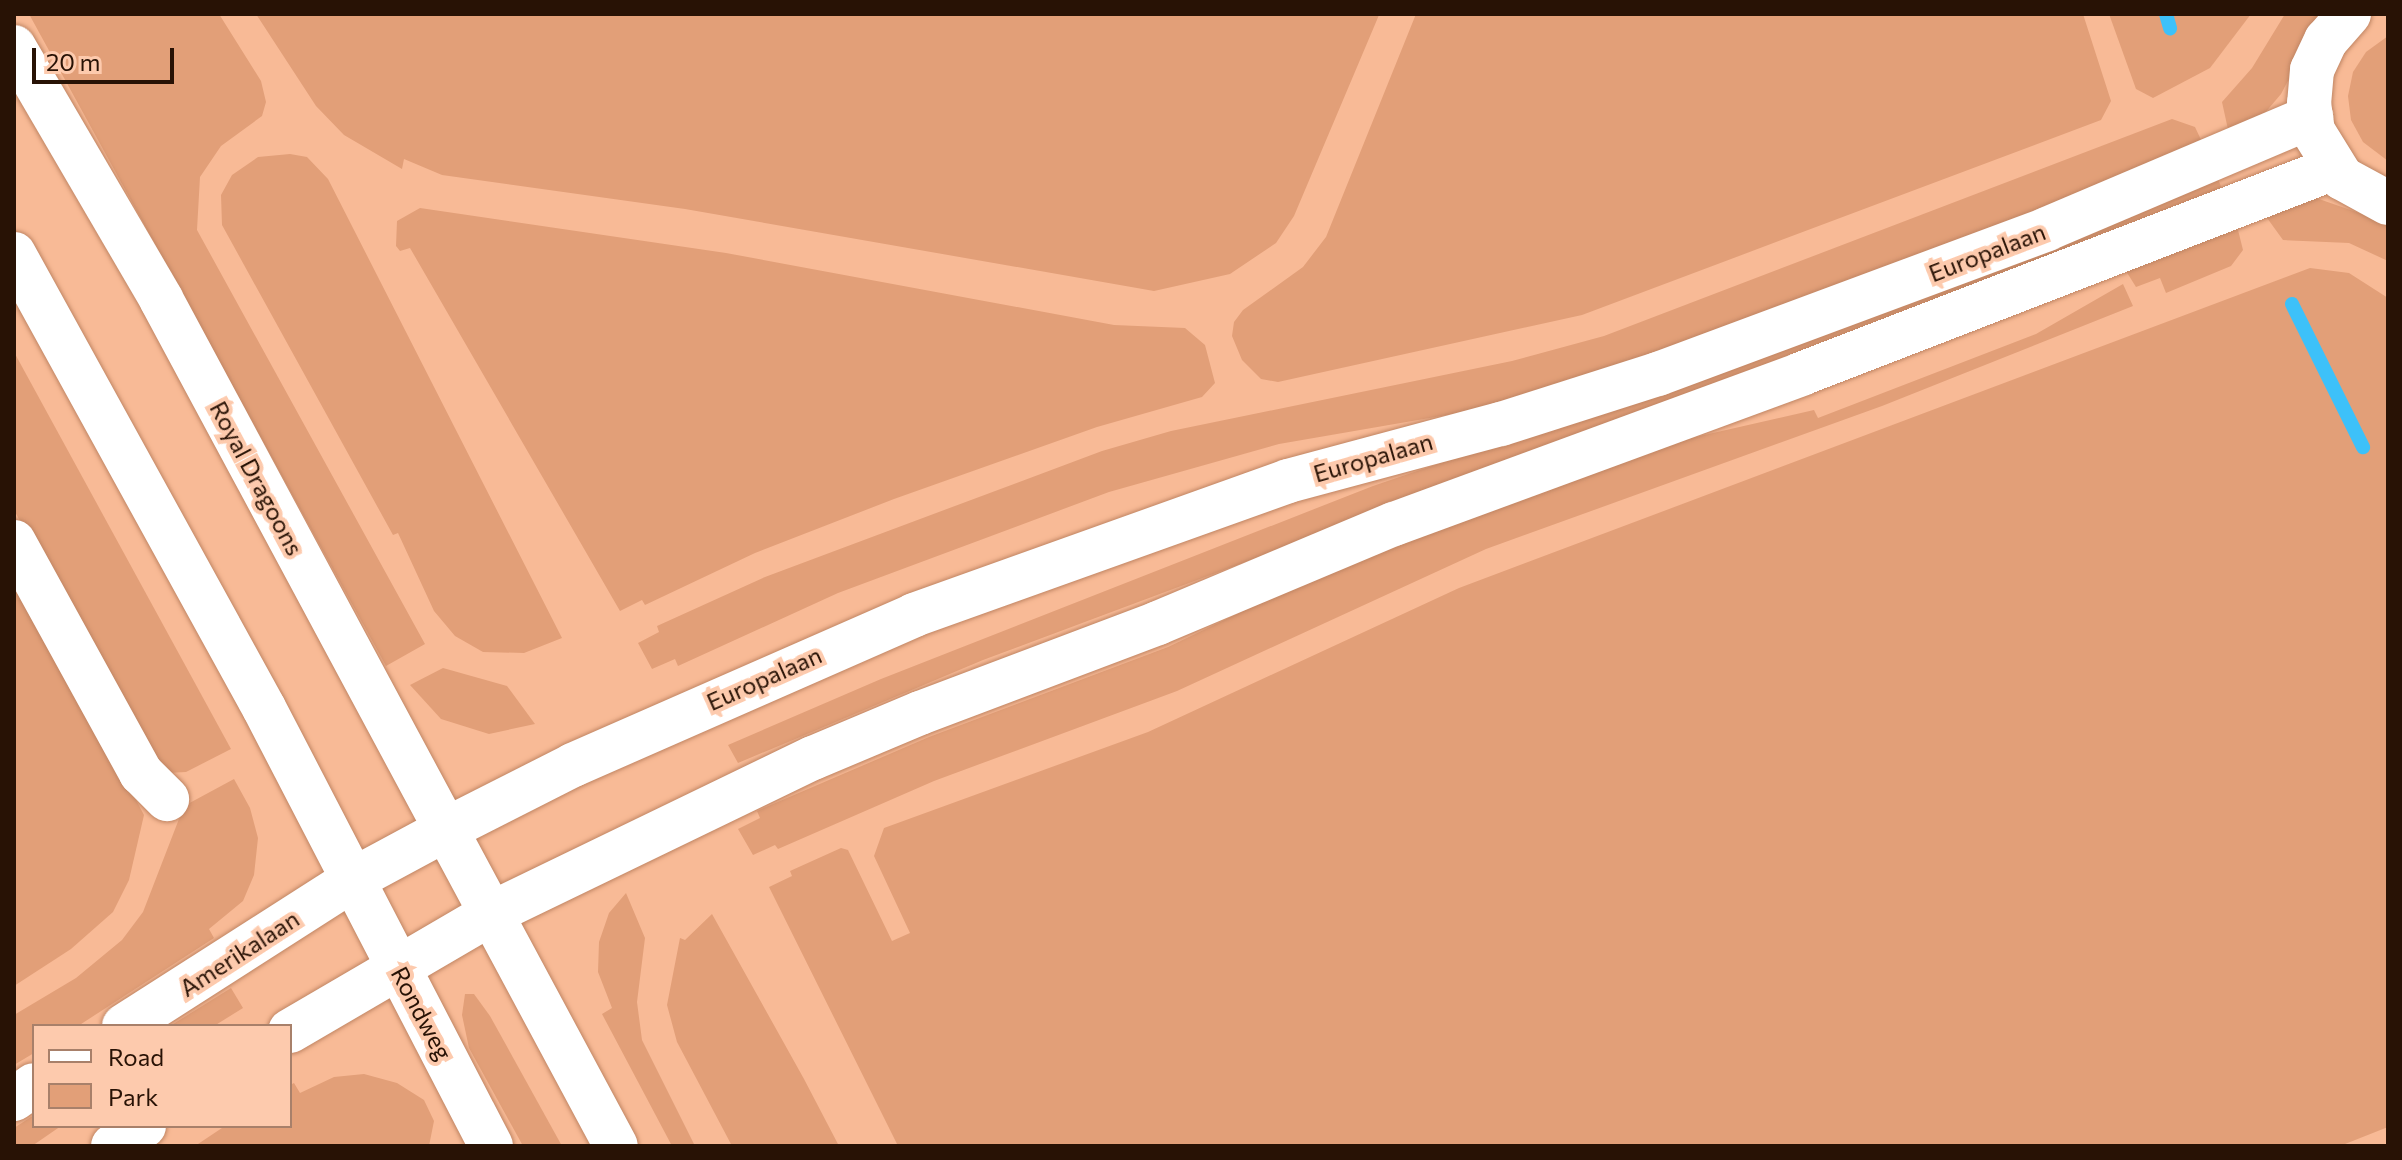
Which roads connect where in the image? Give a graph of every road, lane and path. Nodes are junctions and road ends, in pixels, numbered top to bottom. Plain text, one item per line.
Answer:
1 (2349, 14) edge
2 (14, 47) edge
3 (2311, 117) junction
4 (2334, 168) junction
5 (2388, 203) edge
6 (14, 254) edge
7 (14, 542) edge
8 (167, 799) dead end
9 (447, 829) junction
10 (354, 879) junction
11 (492, 913) junction
12 (397, 965) junction
13 (127, 1024) edge
14 (292, 1030) edge
15 (32, 1086) edge
16 (14, 1099) edge
17 (141, 1128) edge
18 (113, 1146) edge
19 (491, 1146) edge
20 (616, 1146) edge

1 - 3 street
2 - 9 street, Royal Dragoons
3 - 4 street
3 - 9 street, Europalaan
4 - 5 street
4 - 11 street, Europalaan
6 - 10 street
7 - 8 street
9 - 10 street, Europalaan
9 - 11 street, Royal Dragoons
10 - 12 street, Rondweg
10 - 13 street, Amerikalaan
11 - 12 street, Europalaan
11 - 20 street
12 - 14 street
12 - 19 street, Rondweg
15 - 16 street
17 - 18 street

